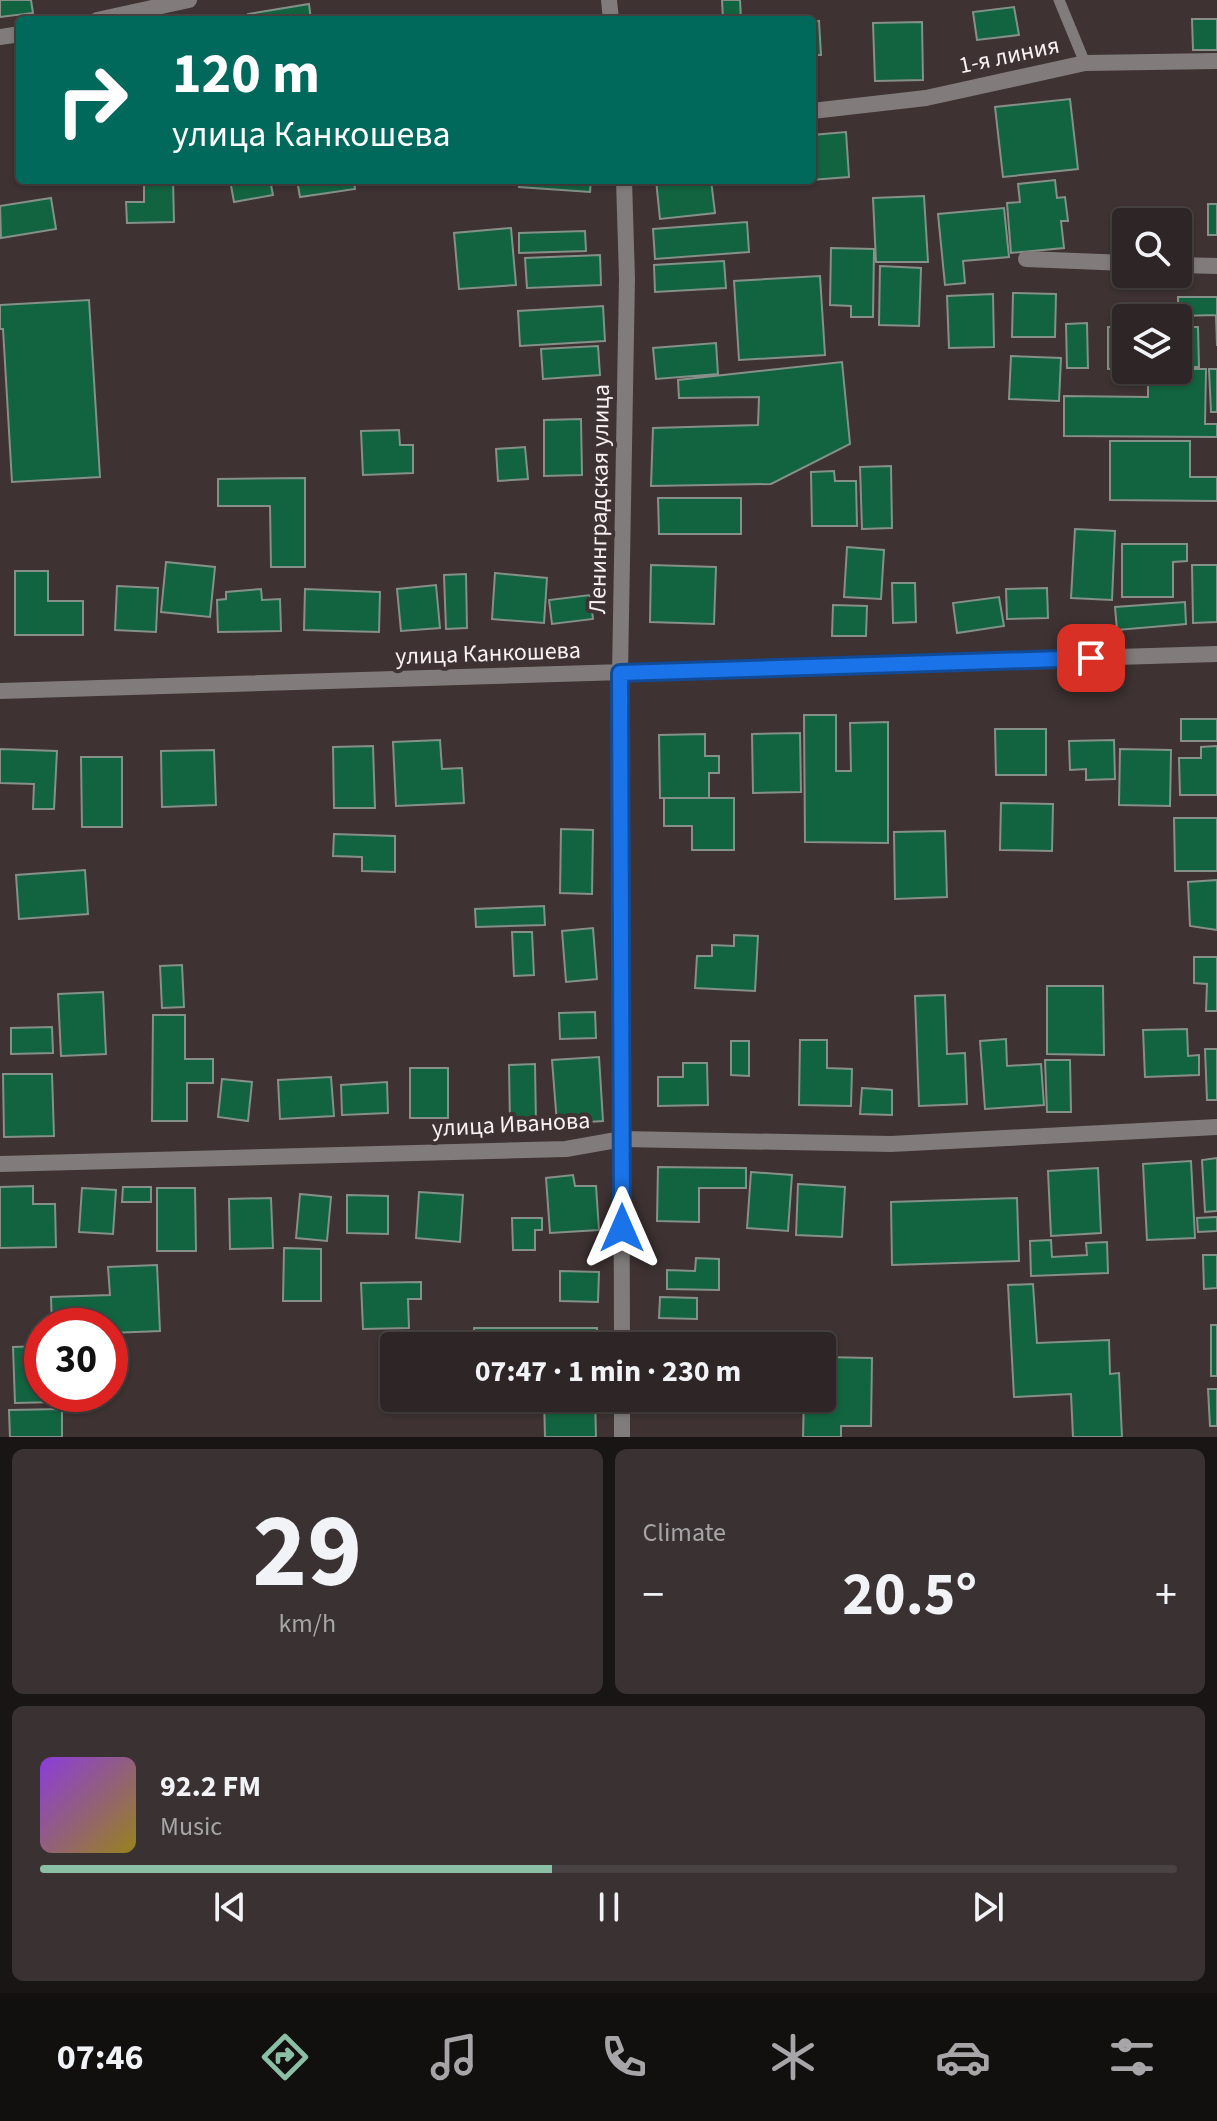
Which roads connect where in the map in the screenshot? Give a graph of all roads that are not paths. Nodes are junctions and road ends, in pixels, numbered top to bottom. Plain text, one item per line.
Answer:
1 (189, 0) edge
2 (1059, 0) edge
3 (115, 16) edge
4 (1217, 61) edge
5 (1085, 63) junction
6 (816, 111) edge
7 (624, 184) edge
8 (1026, 259) dead end
9 (1112, 262) edge
10 (1192, 265) edge
11 (1217, 266) edge
12 (1217, 654) edge
13 (620, 673) junction
14 (0, 691) edge
15 (1217, 1127) edge
16 (622, 1139) junction
17 (0, 1164) edge
18 (622, 1332) edge
19 (622, 1412) edge
20 (622, 1437) edge

1 - 3 street
2 - 5 lane
4 - 5 street, 1-я линия
5 - 6 street, 1-я линия
7 - 13 street, Ленинградская улица
8 - 9 street
10 - 11 street
12 - 13 street, улица Канкошева
13 - 14 street, улица Канкошева
13 - 16 street, Ленинградская улица
15 - 16 street, улица Иванова
16 - 17 street, улица Иванова
16 - 18 street, Ленинградская улица
19 - 20 street

